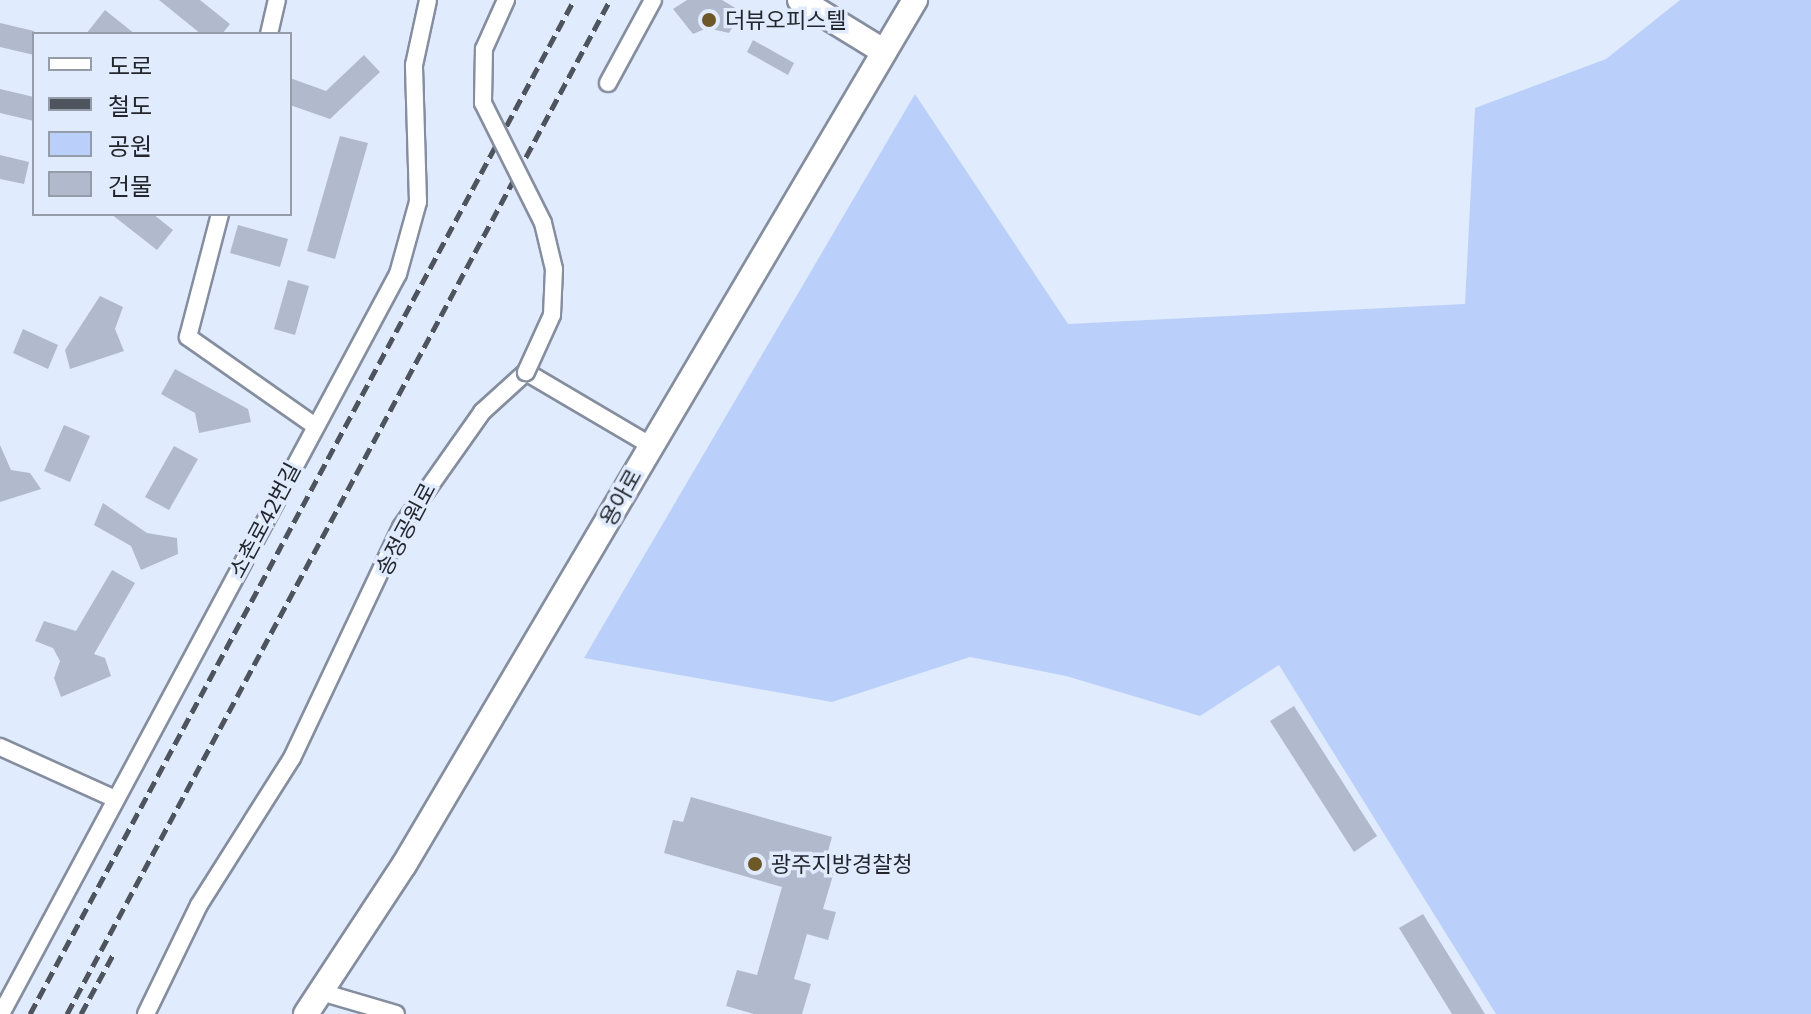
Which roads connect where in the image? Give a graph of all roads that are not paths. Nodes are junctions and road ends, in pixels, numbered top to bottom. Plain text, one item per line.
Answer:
1 (277, 0) edge
2 (428, 0) edge
3 (506, 0) edge
4 (653, 0) edge
5 (800, 0) edge
6 (915, 0) edge
7 (269, 32) edge
8 (883, 51) junction
9 (608, 83) dead end
10 (219, 216) edge
11 (526, 372) junction
12 (315, 426) junction
13 (650, 445) junction
14 (0, 747) edge
15 (113, 798) junction
16 (321, 992) junction
17 (1, 1014) edge
18 (146, 1014) edge
19 (306, 1014) edge
20 (396, 1014) edge

1 - 7 street
2 - 12 street, 소촌로42번길
3 - 11 street, 송정공원로, bridge
4 - 9 street
5 - 8 street
6 - 8 street, 용아로
8 - 13 street, 용아로
10 - 12 street
11 - 13 street
11 - 18 street, 송정공원로
12 - 15 street, 소촌로42번길
13 - 16 street, 용아로
14 - 15 street
15 - 17 street, 소촌로42번길
16 - 19 street, 용아로
16 - 20 street

